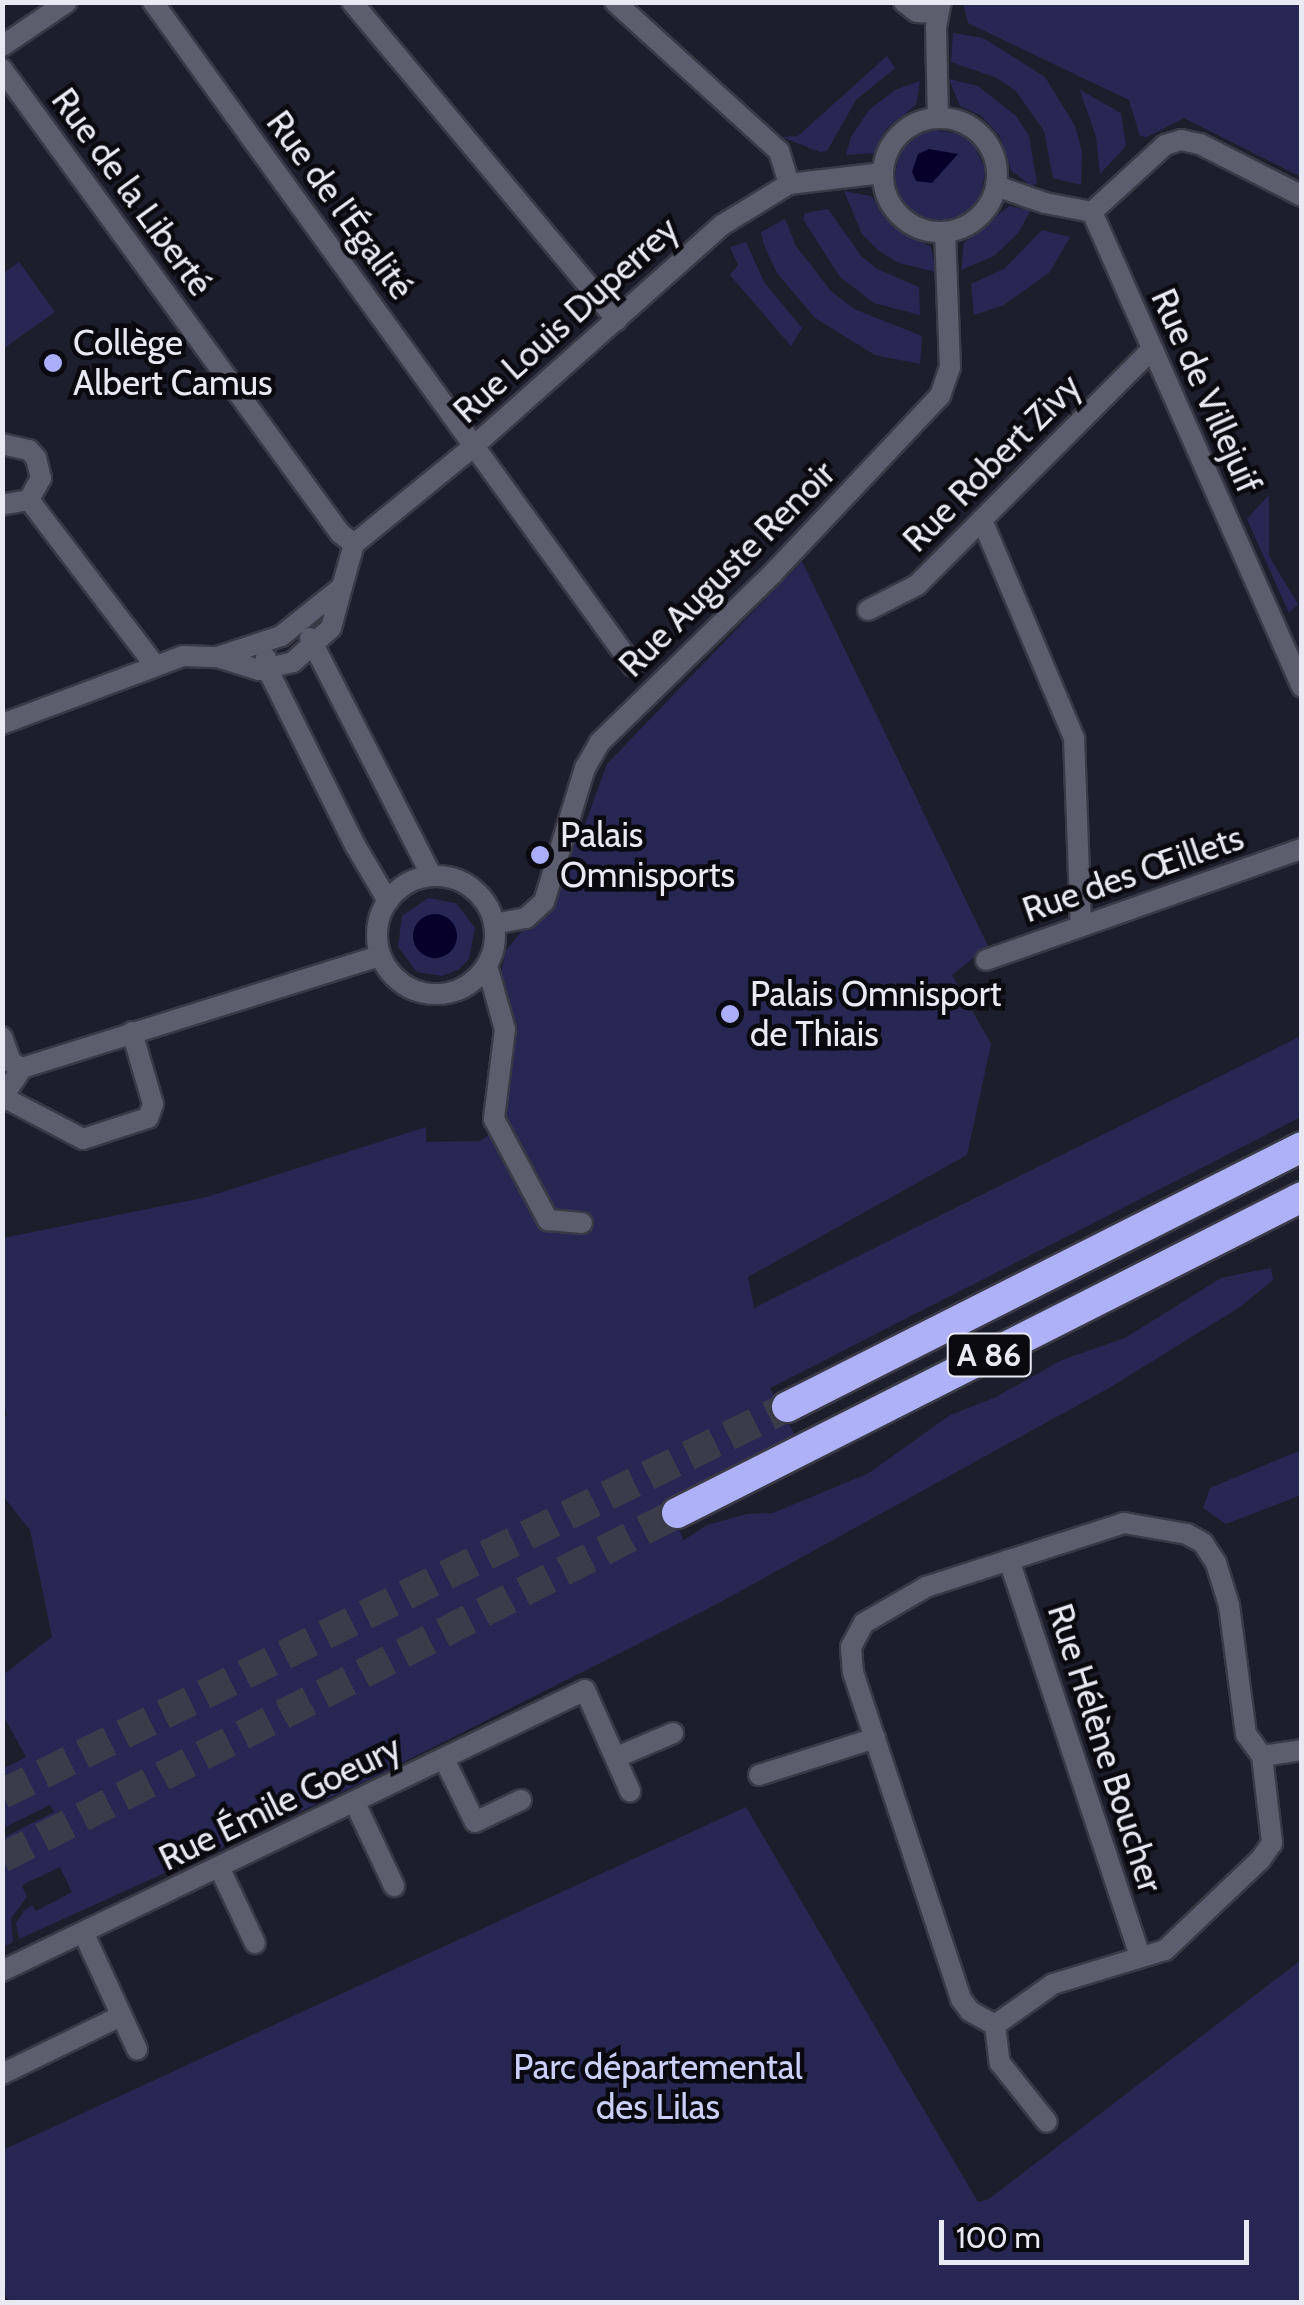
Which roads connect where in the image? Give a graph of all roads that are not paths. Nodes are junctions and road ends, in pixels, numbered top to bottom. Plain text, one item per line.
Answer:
1 (68, 2) edge
2 (154, 2) edge
3 (352, 2) edge
4 (616, 2) edge
5 (904, 2) edge
6 (940, 8) edge
7 (2, 46) edge
8 (2, 69) edge
9 (938, 117) junction
10 (882, 173) junction
11 (789, 184) junction
12 (996, 186) junction
13 (1302, 196) edge
14 (1092, 212) junction
15 (945, 232) junction
16 (616, 320) junction
17 (1152, 349) junction
18 (2, 444) edge
19 (474, 446) junction
20 (30, 500) junction
21 (2, 505) edge
22 (982, 520) junction
23 (354, 544) junction
24 (342, 588) junction
25 (868, 610) dead end
26 (301, 624) junction
27 (264, 644) junction
28 (316, 646) junction
29 (217, 657) junction
30 (154, 664) junction
31 (633, 666) dead end
32 (268, 670) junction
33 (1302, 687) edge
34 (2, 724) edge
35 (1302, 849) edge
36 (432, 876) junction
37 (388, 901) junction
38 (494, 924) junction
39 (1081, 926) junction
40 (380, 956) junction
41 (986, 960) dead end
42 (487, 966) junction
43 (132, 1032) junction
44 (2, 1036) edge
45 (22, 1068) junction
46 (3, 1097) edge
47 (1302, 1147) edge
48 (1302, 1196) edge
49 (582, 1223) dead end
50 (787, 1407) tunnel mouth
51 (677, 1513) tunnel mouth
52 (1009, 1560) junction
53 (673, 1733) dead end
54 (875, 1738) junction
55 (1302, 1750) edge
56 (617, 1756) junction
57 (1262, 1756) junction
58 (444, 1758) junction
59 (758, 1775) dead end
60 (630, 1792) dead end
61 (521, 1800) dead end
62 (355, 1803) junction
63 (220, 1869) junction
64 (394, 1886) dead end
65 (84, 1934) junction
66 (254, 1943) dead end
67 (1140, 1957) junction
68 (2, 1971) edge
69 (121, 2016) junction
70 (995, 2025) junction
71 (136, 2049) dead end
72 (2, 2074) edge
73 (1047, 2122) dead end

1 - 7 street
2 - 19 street, Rue de l'Égalité
3 - 16 street
4 - 11 street
5 - 6 street
6 - 9 street
8 - 23 street, Rue de la Liberté
9 - 10 street
9 - 12 street
10 - 11 street, Rue Louis Duperrey
10 - 15 street
11 - 16 street, Rue Louis Duperrey
12 - 14 street
12 - 15 street
13 - 14 street
14 - 17 street, Rue de Villejuif
15 - 38 street, Rue Auguste Renoir
16 - 19 street, Rue Louis Duperrey
17 - 22 street, Rue Robert Zivy
17 - 33 street, Rue de Villejuif
18 - 20 street
19 - 23 street, Rue Louis Duperrey
19 - 31 street, Rue de l'Égalité
20 - 21 street
20 - 30 street
22 - 25 street, Rue Robert Zivy
22 - 39 street
23 - 24 street
24 - 26 street
24 - 28 street
26 - 27 street
26 - 28 street
27 - 29 street
27 - 32 street
28 - 32 street
28 - 36 street
29 - 30 street
29 - 32 street
30 - 34 street
32 - 37 street
35 - 39 street, Rue des Œillets
36 - 37 street
36 - 38 street
37 - 40 street
38 - 42 street
39 - 41 street, Rue des Œillets
40 - 42 street
40 - 43 street
42 - 49 street
43 - 45 street
43 - 46 street
44 - 45 street
45 - 46 street
47 - 50 highway, A 86
48 - 51 highway, A 86
52 - 54 street
52 - 57 street
52 - 67 street, Rue Hélène Boucher
53 - 56 street
54 - 59 street
54 - 70 street
55 - 57 street
56 - 58 street, Rue Émile Goeury
56 - 60 street
57 - 67 street
58 - 61 street
58 - 62 street, Rue Émile Goeury
62 - 63 street, Rue Émile Goeury
62 - 64 street
63 - 65 street, Rue Émile Goeury
63 - 66 street
65 - 68 street, Rue Émile Goeury
65 - 69 street
67 - 70 street
69 - 71 street
69 - 72 street
70 - 73 street

